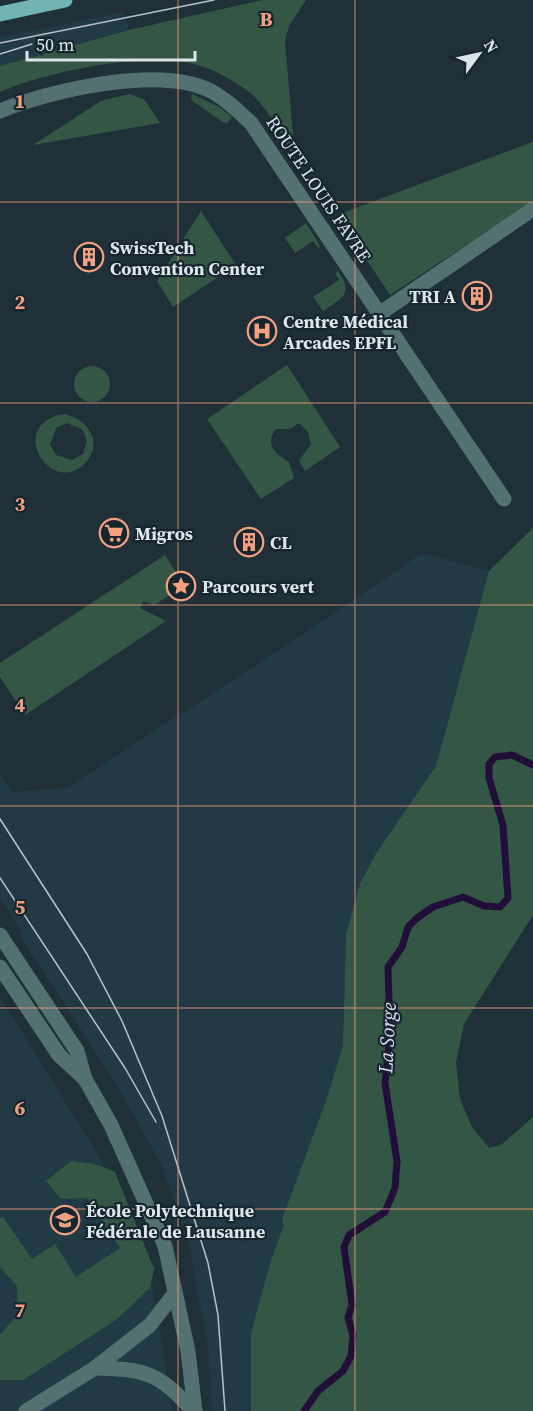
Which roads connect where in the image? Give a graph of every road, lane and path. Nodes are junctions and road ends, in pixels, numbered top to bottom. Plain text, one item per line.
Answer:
1 (65, 0) edge
2 (0, 14) edge
3 (0, 111) edge
4 (533, 209) edge
5 (379, 314) junction
6 (504, 500) dead end
7 (0, 935) edge
8 (0, 967) edge
9 (85, 1079) junction
10 (175, 1293) junction
11 (95, 1368) junction
12 (26, 1411) edge
13 (194, 1411) edge

1 - 2 main road
3 - 5 street, ROUTE LOUIS FAVRE
4 - 5 street
5 - 6 street, ROUTE LOUIS FAVRE
7 - 9 street
8 - 9 street
9 - 10 street
10 - 11 street
10 - 13 street
11 - 12 street
11 - 13 street

